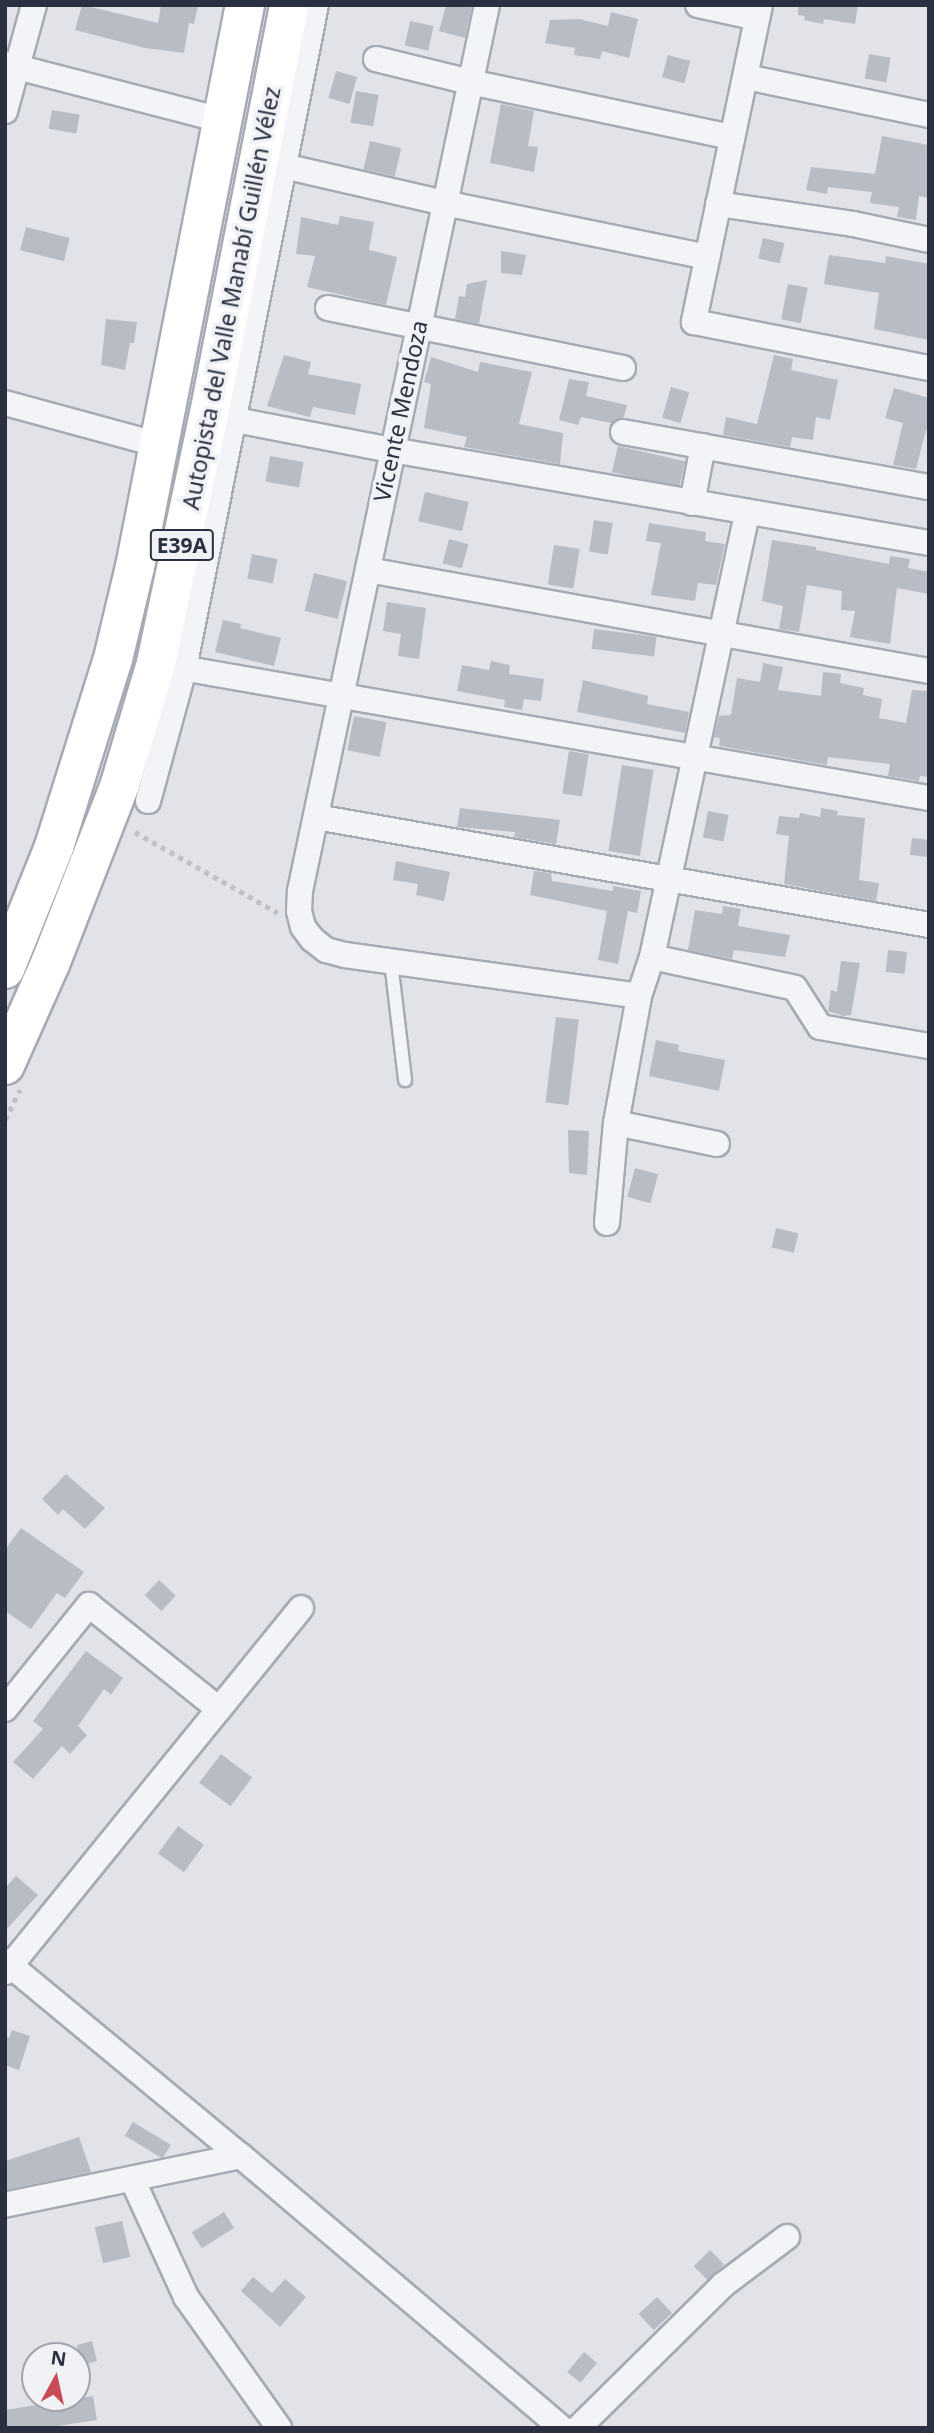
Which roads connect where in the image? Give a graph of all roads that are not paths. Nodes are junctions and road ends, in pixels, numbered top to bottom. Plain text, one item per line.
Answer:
1 (34, 5) edge
2 (245, 5) edge
3 (289, 5) edge
4 (316, 5) edge
5 (487, 5) edge
6 (698, 5) edge
7 (759, 12) edge
8 (376, 59) dead end
9 (11, 65) edge
10 (746, 76) junction
11 (470, 82) junction
12 (5, 111) edge
13 (929, 115) edge
14 (222, 120) junction
15 (732, 137) junction
16 (272, 163) junction
17 (444, 203) junction
18 (719, 204) junction
19 (929, 240) edge
20 (708, 257) junction
21 (328, 308) dead end
22 (417, 327) junction
23 (623, 368) dead end
24 (929, 368) edge
25 (5, 403) edge
26 (222, 417) junction
27 (623, 432) dead end
28 (160, 444) junction
29 (703, 446) junction
30 (392, 450) junction
31 (929, 486) edge
32 (692, 503) junction
33 (747, 513) junction
34 (929, 543) edge
35 (368, 570) junction
36 (721, 635) junction
37 (170, 666) junction
38 (929, 671) edge
39 (342, 696) junction
40 (695, 757) junction
41 (929, 799) edge
42 (148, 801) dead end
43 (316, 817) junction
44 (668, 880) junction
45 (929, 925) edge
46 (652, 957) junction
47 (391, 962) junction
48 (5, 969) edge
49 (639, 996) junction
50 (929, 1046) edge
51 (14, 1074) edge
52 (405, 1080) dead end
53 (616, 1123) junction
54 (717, 1144) dead end
55 (607, 1223) dead end
56 (301, 1608) dead end
57 (5, 1709) edge
58 (219, 1709) junction
59 (7, 1966) edge
60 (241, 2156) junction
61 (132, 2179) junction
62 (5, 2204) edge
63 (787, 2237) dead end
64 (279, 2428) edge
65 (562, 2428) edge
66 (578, 2428) edge

1 - 9 street
2 - 14 main road, Autopista del Valle Manabí Guillén Vélez / E39A
3 - 16 main road, Autopista del Valle Manabí Guillén Vélez / E39A
4 - 16 street
5 - 11 street, Vicente Mendoza
6 - 7 street
7 - 10 street
8 - 11 street
9 - 12 street
9 - 14 street
10 - 13 street
10 - 15 street
11 - 15 street
11 - 17 street, Vicente Mendoza
14 - 28 main road, Autopista del Valle Manabí Guillén Vélez / E39A
15 - 18 street
16 - 17 street
16 - 26 main road, Autopista del Valle Manabí Guillén Vélez / E39A
17 - 20 street
17 - 22 street, Vicente Mendoza
18 - 19 street
18 - 20 street
20 - 24 street
21 - 22 street
22 - 23 street
22 - 30 street, Vicente Mendoza
25 - 28 street
26 - 30 street
26 - 37 main road, Autopista del Valle Manabí Guillén Vélez / E39A
27 - 29 street
28 - 48 main road, Autopista del Valle Manabí Guillén Vélez / E39A
29 - 31 street
29 - 32 street
30 - 32 street
30 - 35 street, Vicente Mendoza
32 - 33 street
33 - 34 street
33 - 36 street
35 - 36 street
35 - 39 street, Vicente Mendoza
36 - 38 street
36 - 40 street
37 - 39 street
37 - 42 street
37 - 51 main road, Autopista del Valle Manabí Guillén Vélez / E39A
39 - 40 street
39 - 43 street, Vicente Mendoza
40 - 41 street
40 - 44 street
43 - 44 street
43 - 47 street, Vicente Mendoza
44 - 45 street
44 - 46 street
46 - 49 street
46 - 50 street
47 - 49 street
47 - 52 lane
49 - 53 street
53 - 54 street
53 - 55 street
56 - 58 street
57 - 58 street
58 - 59 street
59 - 60 street
60 - 61 street
60 - 65 street
61 - 62 street
61 - 64 street
63 - 66 street

